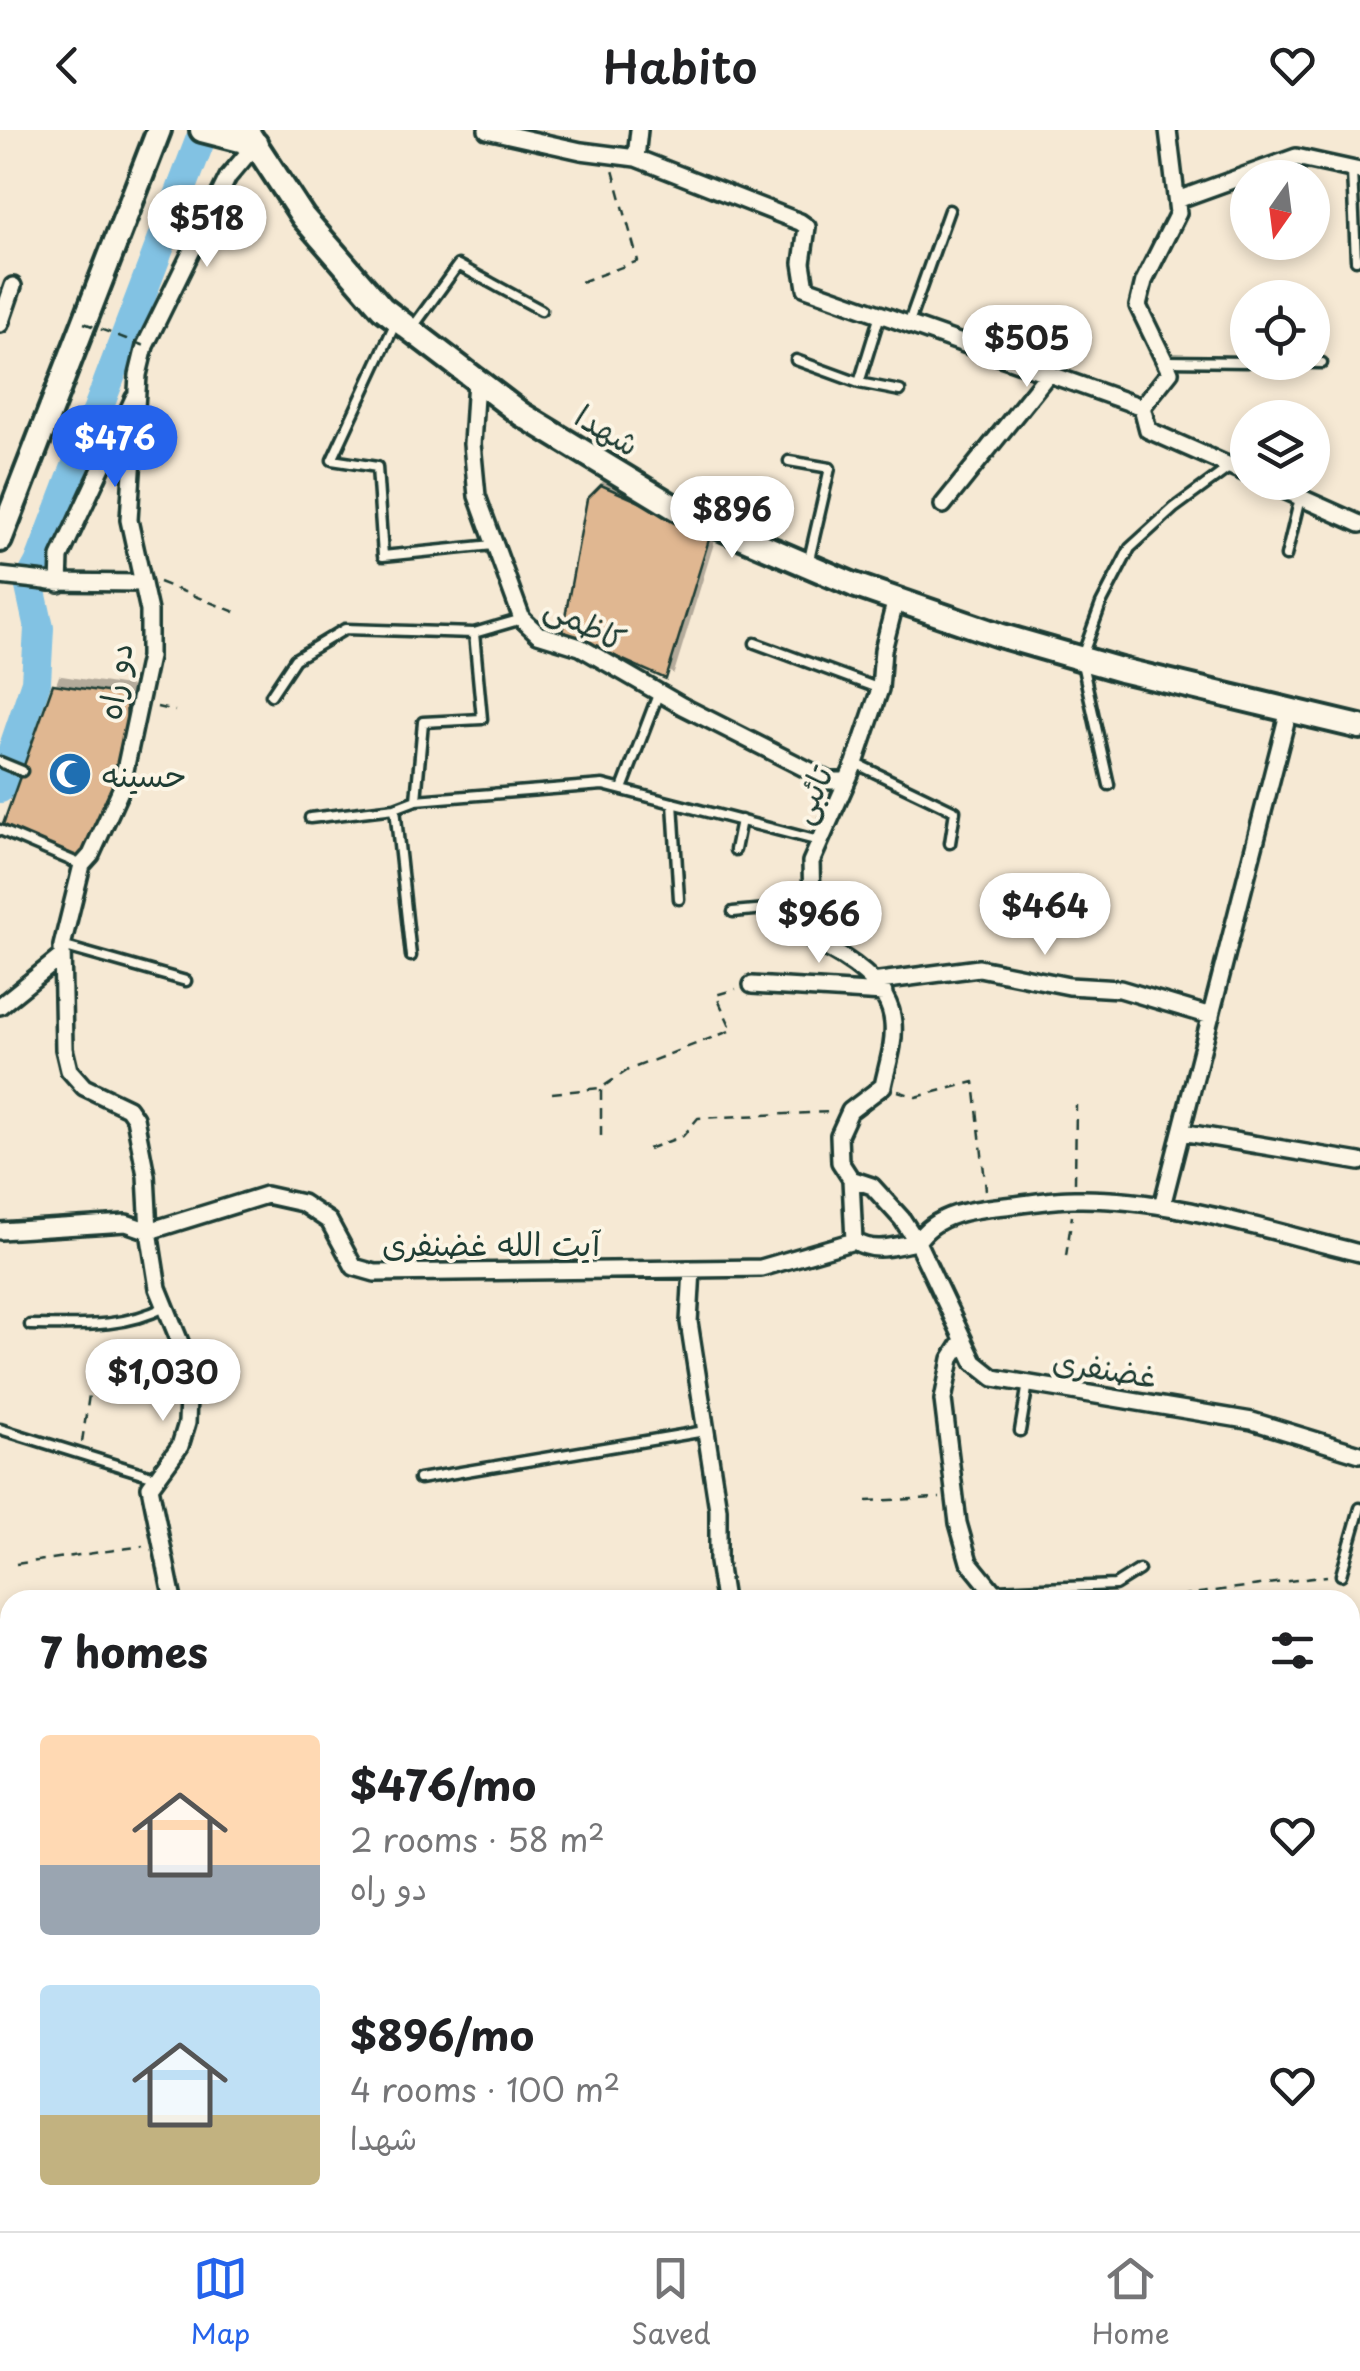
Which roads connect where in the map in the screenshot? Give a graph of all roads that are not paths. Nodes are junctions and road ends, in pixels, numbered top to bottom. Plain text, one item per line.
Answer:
1 (158, 130) edge
2 (202, 130) edge
3 (487, 130) edge
4 (638, 130) edge
5 (1168, 130) edge
6 (251, 137) edge
7 (636, 158) junction
8 (1356, 172) edge
9 (1178, 200) junction
10 (949, 210) dead end
11 (1356, 260) dead end
12 (13, 286) dead end
13 (541, 310) dead end
14 (880, 315) junction
15 (0, 321) edge
16 (404, 325) junction
17 (908, 325) junction
18 (796, 360) dead end
19 (1167, 361) junction
20 (1230, 362) edge
21 (1048, 374) junction
22 (476, 380) junction
23 (859, 383) junction
24 (137, 390) junction
25 (900, 391) dead end
26 (1142, 407) junction
27 (788, 461) dead end
28 (1230, 466) joint
29 (1300, 500) edge
30 (1305, 500) edge
31 (943, 506) dead end
32 (1359, 520) edge
33 (0, 540) edge
34 (493, 545) junction
35 (1286, 556) dead end
36 (808, 565) junction
37 (0, 576) edge
38 (141, 578) junction
39 (52, 582) junction
40 (896, 599) junction
41 (522, 619) junction
42 (474, 633) junction
43 (755, 642) dead end
44 (1081, 659) junction
45 (880, 689) junction
46 (659, 692) junction
47 (271, 695) dead end
48 (1289, 710) junction
49 (1360, 727) edge
50 (0, 762) edge
51 (855, 763) junction
52 (22, 771) dead end
53 (846, 780) junction
54 (1108, 786) dead end
55 (622, 790) junction
56 (416, 800) junction
57 (674, 803) junction
58 (394, 808) junction
59 (310, 818) dead end
60 (741, 820) junction
61 (0, 830) edge
62 (820, 841) junction
63 (950, 843) dead end
64 (735, 850) dead end
65 (82, 865) junction
66 (679, 899) dead end
67 (810, 905) junction
68 (734, 912) dead end
69 (62, 951) junction
70 (411, 956) dead end
71 (186, 981) dead end
72 (752, 984) road end
73 (878, 987) junction
74 (0, 1006) edge
75 (1210, 1016) junction
76 (1181, 1132) junction
77 (1360, 1162) edge
78 (851, 1180) junction
79 (1162, 1206) junction
80 (0, 1231) edge
81 (149, 1231) junction
82 (917, 1242) junction
83 (848, 1244) junction
84 (1360, 1252) edge
85 (692, 1269) junction
86 (165, 1307) junction
87 (30, 1325) dead end
88 (963, 1340) junction
89 (1028, 1383) junction
90 (0, 1429) edge
91 (705, 1431) junction
92 (1020, 1431) dead end
93 (1360, 1454) edge
94 (156, 1477) junction
95 (419, 1479) dead end
96 (1360, 1508) edge
97 (1356, 1536) edge
98 (1139, 1570) dead end
99 (1341, 1574) road end
100 (171, 1590) edge
101 (722, 1590) edge
102 (993, 1590) edge
103 (1063, 1590) edge

1 - 33 main road
2 - 6 main road
3 - 7 street
4 - 7 street
5 - 9 street
6 - 16 main road, شهدا
6 - 24 street
7 - 14 street
8 - 9 street
8 - 11 lane
9 - 19 street
10 - 17 lane
12 - 15 street
13 - 16 lane
14 - 17 street
14 - 23 lane
16 - 22 main road, شهدا
16 - 34 lane
17 - 21 street
18 - 23 lane
19 - 20 lane
19 - 26 street
21 - 26 street
21 - 31 street
22 - 34 street, کاظمی
22 - 36 main road, شهدا
23 - 25 lane
24 - 38 street, دو راه
24 - 39 street
26 - 28 street
27 - 36 lane
28 - 44 lane
29 - 35 lane
30 - 32 street
34 - 41 street, کاظمی
36 - 40 main road, شهدا
37 - 39 street, bridge
38 - 39 street
38 - 65 street, دو راه
40 - 44 main road, شهدا
40 - 45 street, تائبی
41 - 42 lane
41 - 46 street, کاظمی
42 - 47 lane
42 - 56 lane
43 - 45 lane
44 - 48 main road, شهدا
44 - 54 lane
45 - 51 street, تائبی
46 - 53 street, کاظمی
46 - 55 lane
48 - 49 main road, شهدا
48 - 75 street
50 - 52 lane
51 - 53 street, تائبی
51 - 63 lane
53 - 62 street, تائبی
55 - 56 lane
55 - 57 lane
56 - 58 lane
57 - 60 lane
57 - 66 lane
58 - 59 lane
58 - 70 lane
60 - 62 lane
60 - 64 lane
61 - 65 lane
62 - 67 street, تائبی
65 - 69 street, دو راه
67 - 68 lane
67 - 73 street, تائبی
69 - 71 lane
69 - 74 street
69 - 81 street, دو راه
72 - 73 street
73 - 75 street
73 - 78 street
75 - 76 street
76 - 77 street
76 - 79 street
78 - 82 street, غضنفری
78 - 83 street
79 - 82 street
79 - 84 street
80 - 81 street, آیت الله غضنفری
81 - 85 street, آیت الله غضنفری
81 - 86 street
82 - 83 street
82 - 88 street, غضنفری
83 - 85 street, آیت الله غضنفری
85 - 91 street
86 - 87 lane
86 - 94 street
88 - 89 street, غضنفری
88 - 102 street
89 - 92 lane
89 - 93 street, غضنفری
90 - 94 lane
91 - 95 lane
91 - 101 street
94 - 100 street
96 - 97 lane
97 - 99 lane
98 - 103 lane

